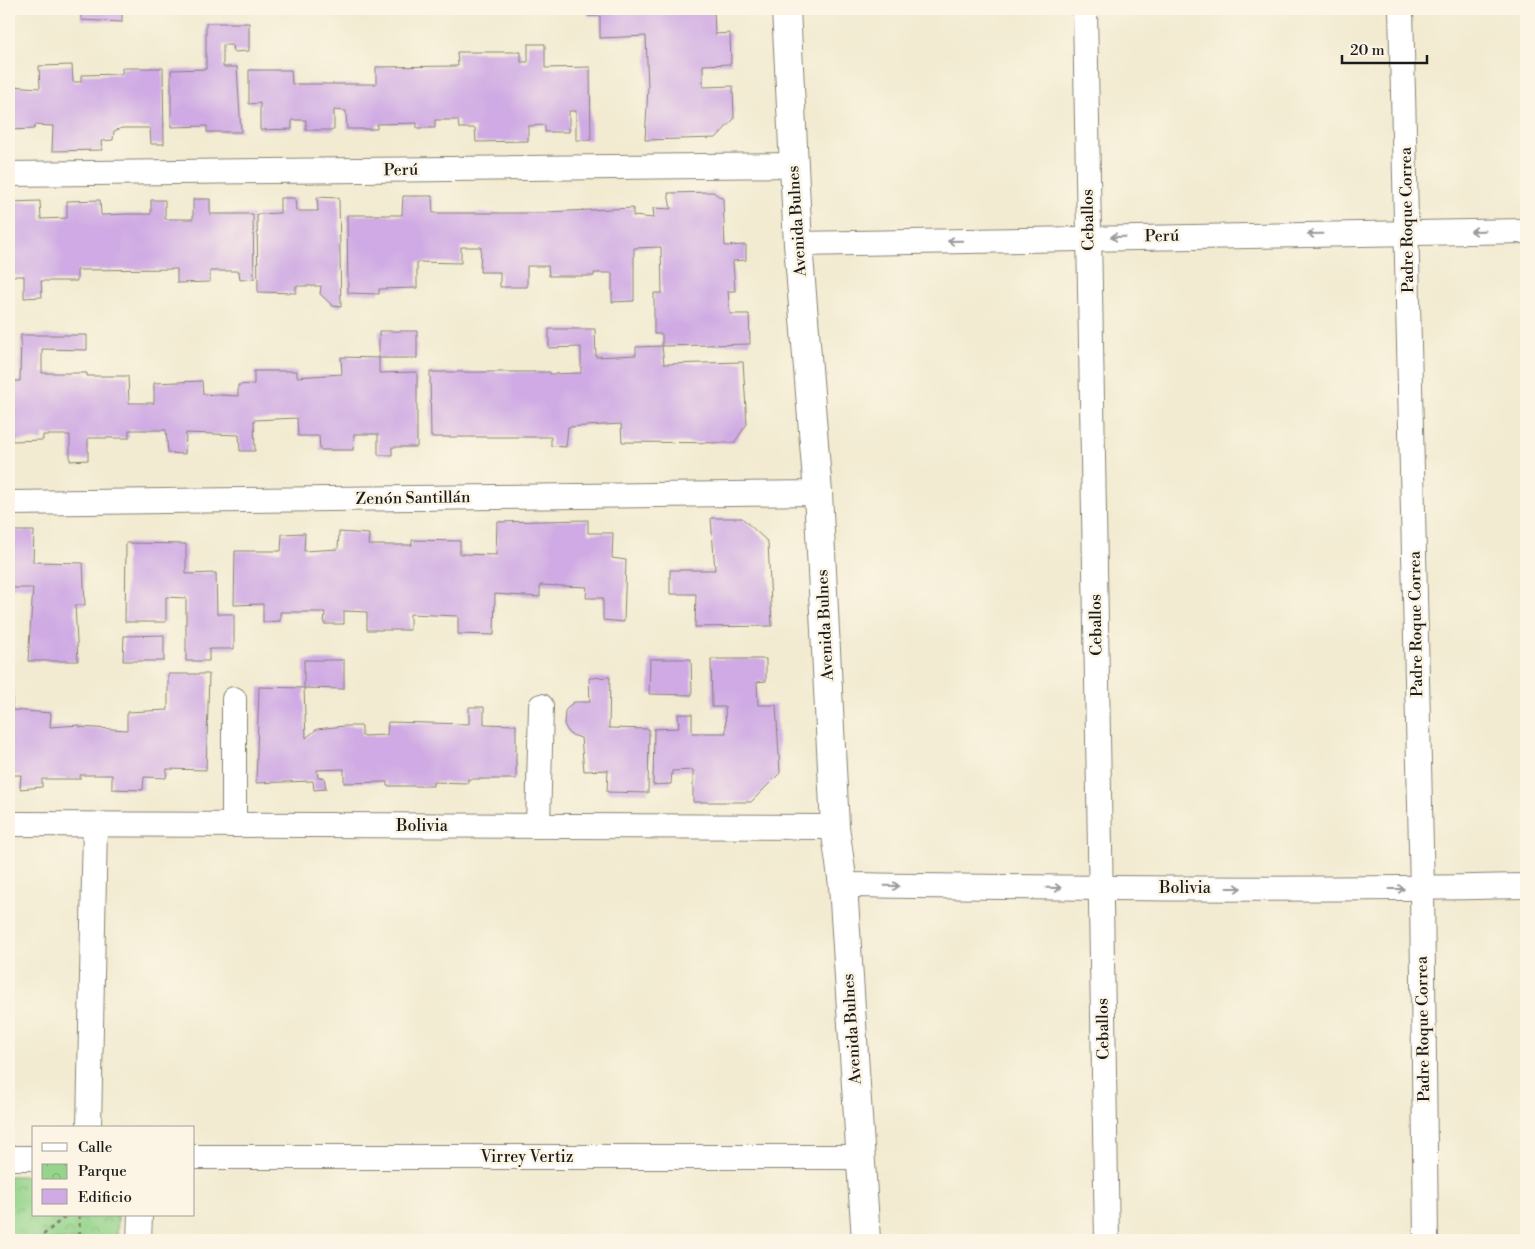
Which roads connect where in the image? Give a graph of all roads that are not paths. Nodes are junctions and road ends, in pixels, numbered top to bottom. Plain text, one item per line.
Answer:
1 (786, 9) edge
2 (1085, 9) edge
3 (1402, 9) edge
4 (793, 165) junction
5 (9, 174) edge
6 (1526, 231) edge
7 (1407, 232) junction
8 (1088, 238) junction
9 (798, 244) junction
10 (818, 493) junction
11 (9, 503) edge
12 (234, 699) dead end
13 (541, 706) dead end
14 (9, 824) edge
15 (95, 825) junction
16 (234, 825) junction
17 (538, 826) junction
18 (835, 827) junction
19 (843, 885) junction
20 (1526, 886) edge
21 (1101, 888) junction
22 (1422, 888) junction
23 (89, 1126) edge
24 (195, 1156) edge
25 (861, 1156) junction
26 (9, 1158) edge
27 (32, 1158) edge
28 (140, 1216) edge
29 (139, 1240) edge
30 (866, 1240) edge
31 (1107, 1240) edge
32 (1426, 1240) edge

1 - 4 street, Avenida Bulnes
2 - 8 street, Ceballos
3 - 7 street, Padre Roque Correa
4 - 5 street, Perú
4 - 9 street, Avenida Bulnes
6 -> 7 street, Perú
7 -> 8 street, Perú
7 - 22 street, Padre Roque Correa
8 -> 9 street, Perú
8 - 21 street, Ceballos
9 - 10 street, Avenida Bulnes
10 - 11 street, Zenón Santillán
10 - 18 street, Avenida Bulnes
12 - 16 street
13 - 17 street
14 - 15 street, Bolivia
15 - 16 street, Bolivia
15 - 23 street
16 - 17 street, Bolivia
17 - 18 street, Bolivia
18 - 19 street, Avenida Bulnes
19 -> 21 street, Bolivia
19 - 25 street, Avenida Bulnes
20 - 22 street, Bolivia
21 -> 22 street, Bolivia
21 - 31 street, Ceballos
22 - 32 street, Padre Roque Correa
24 - 25 street, Virrey Vertiz
25 - 30 street, Avenida Bulnes
26 - 27 street
28 - 29 street

